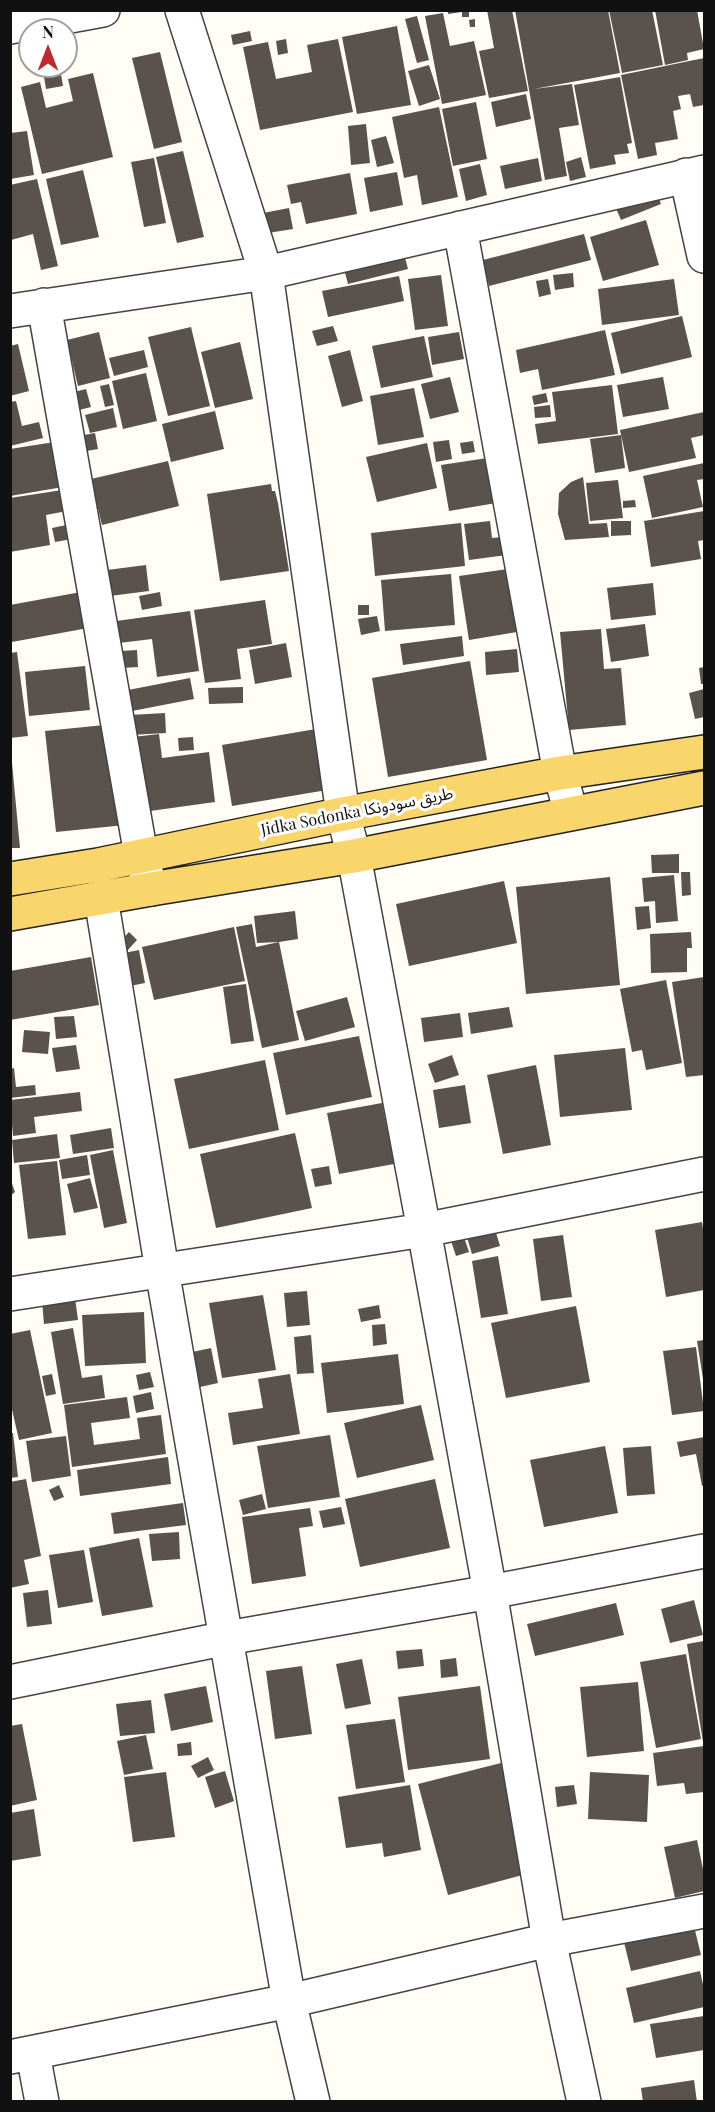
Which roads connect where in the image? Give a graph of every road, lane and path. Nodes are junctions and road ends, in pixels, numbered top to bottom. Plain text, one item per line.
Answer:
1 (103, 10) edge
2 (182, 10) edge
3 (10, 27) edge
4 (695, 174) edge
5 (460, 228) junction
6 (705, 256) edge
7 (266, 273) junction
8 (44, 305) junction
9 (10, 311) edge
10 (705, 752) edge
11 (560, 772) junction
12 (705, 788) edge
13 (571, 813) junction
14 (343, 814) junction
15 (141, 855) junction
16 (354, 856) junction
17 (10, 879) edge
18 (151, 889) junction
19 (101, 898) junction
20 (10, 914) edge
21 (705, 1174) edge
22 (424, 1230) junction
23 (162, 1270) junction
24 (10, 1294) edge
25 (705, 1551) edge
26 (490, 1592) junction
27 (227, 1638) junction
28 (10, 1682) edge
29 (705, 1911) edge
30 (549, 1940) junction
31 (289, 2001) junction
32 (22, 2056) edge
33 (42, 2102) edge
34 (313, 2102) edge
35 (584, 2102) edge

1 - 3 street
2 - 7 street
4 - 5 street
4 - 6 street
5 - 7 street
5 - 11 street
7 - 8 street
7 - 14 street
8 - 9 street
8 - 15 street
10 - 11 main road, Jidka Sodonka طريق سودونكا
11 - 13 street
11 - 14 main road, Jidka Sodonka طريق سودونكا
12 - 13 main road
13 - 16 main road
14 - 15 main road, Jidka Sodonka طريق سودونكا
14 - 16 street
15 - 17 main road, Jidka Sodonka طريق سودونكا
15 - 18 street
16 - 18 main road
16 - 22 street
18 - 19 main road
19 - 20 main road
19 - 23 street
21 - 22 street
22 - 23 street
22 - 26 street
23 - 24 street
23 - 27 street
25 - 26 street
26 - 27 street
26 - 30 street
27 - 28 street
27 - 31 street
29 - 30 street
30 - 31 street
30 - 35 street
31 - 32 street
31 - 34 street
32 - 33 street

